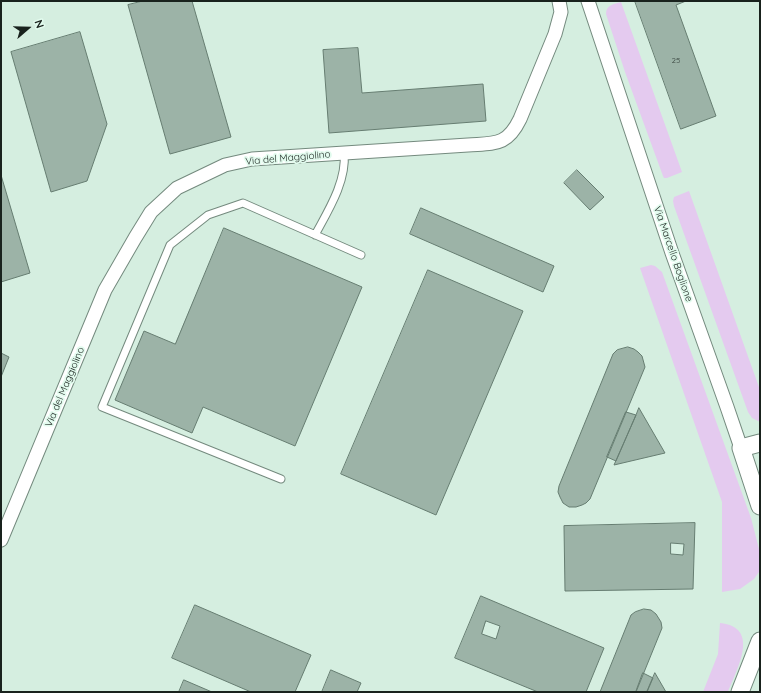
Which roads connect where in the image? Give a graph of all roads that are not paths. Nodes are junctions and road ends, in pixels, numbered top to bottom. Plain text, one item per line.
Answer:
1 (559, 1) edge
2 (588, 1) edge
3 (344, 153) junction
4 (315, 235) junction
5 (362, 255) dead end
6 (760, 443) edge
7 (741, 448) junction
8 (282, 479) dead end
9 (760, 506) edge
10 (1, 540) edge
11 (760, 641) edge
12 (740, 692) edge

1 - 3 street, Via del Maggiolino
2 - 7 street, Via Marcello Boglione
3 - 4 lane
3 - 10 street, Via del Maggiolino
4 - 5 lane
4 - 8 lane
6 - 7 street
7 - 9 street, Via Marcello Boglione
11 - 12 street

